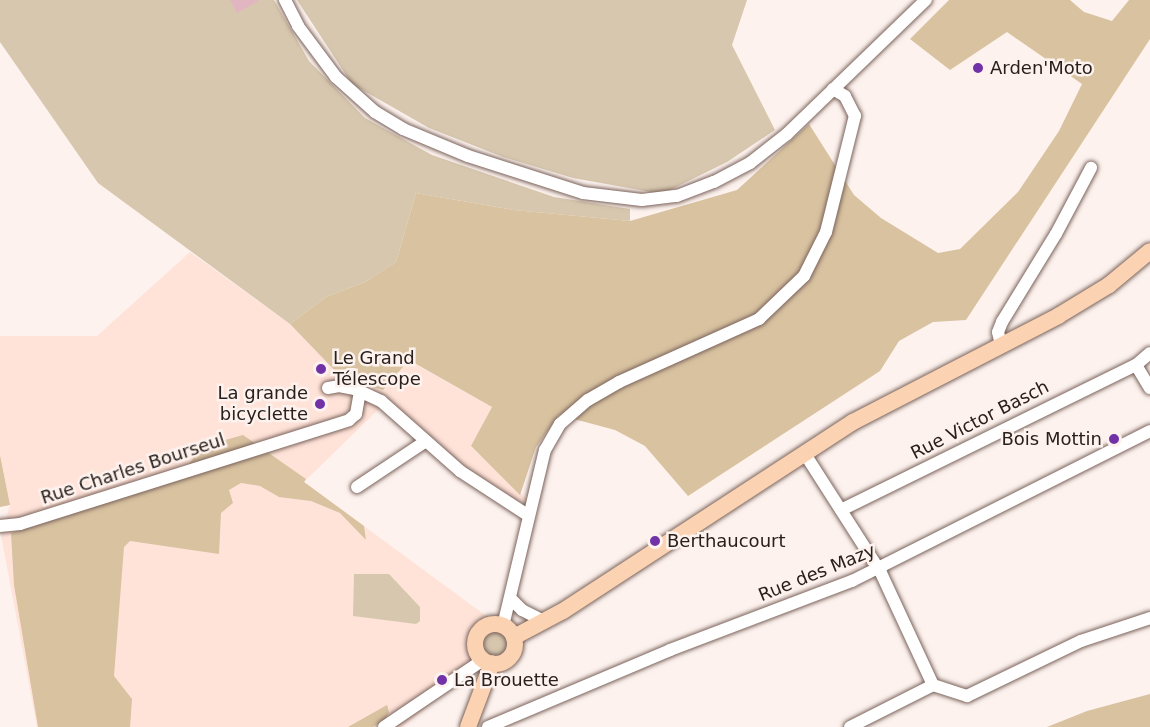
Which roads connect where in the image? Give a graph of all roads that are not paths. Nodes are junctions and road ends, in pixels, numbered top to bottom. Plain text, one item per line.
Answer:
1 (285, 0) edge
2 (926, 0) edge
3 (833, 89) junction
4 (1090, 168) dead end
5 (1150, 251) edge
6 (1001, 345) junction
7 (1150, 353) edge
8 (1136, 365) junction
9 (328, 388) dead end
10 (1150, 388) edge
11 (360, 392) junction
12 (1150, 431) edge
13 (426, 441) junction
14 (805, 454) junction
15 (357, 487) dead end
16 (841, 510) junction
17 (529, 516) junction
18 (0, 526) edge
19 (878, 569) junction
20 (511, 599) junction
21 (1150, 618) edge
22 (544, 621) junction
23 (508, 631) junction
24 (488, 662) junction
25 (933, 685) junction
26 (384, 727) edge
27 (468, 727) edge
28 (488, 727) edge
29 (850, 727) edge

1 - 3 street
2 - 3 street
3 - 17 street
4 - 6 street
5 - 6 main road
6 - 14 main road
7 - 8 street, Rue Victor Basch
8 - 10 street
8 - 16 street, Rue Victor Basch
9 - 11 street
11 - 13 street
11 - 18 street, Rue Charles Bourseul
12 - 19 street, Rue des Mazy
13 - 15 street
13 - 17 street
14 - 16 street
14 - 22 main road
16 - 19 street
17 - 20 street
19 - 25 street
19 - 28 street, Rue des Mazy
20 - 22 street
20 - 23 street
21 - 25 street
22 - 23 main road
23 - 24 main road
23 - 24 main road
24 - 26 street
24 - 27 main road
25 - 29 street

